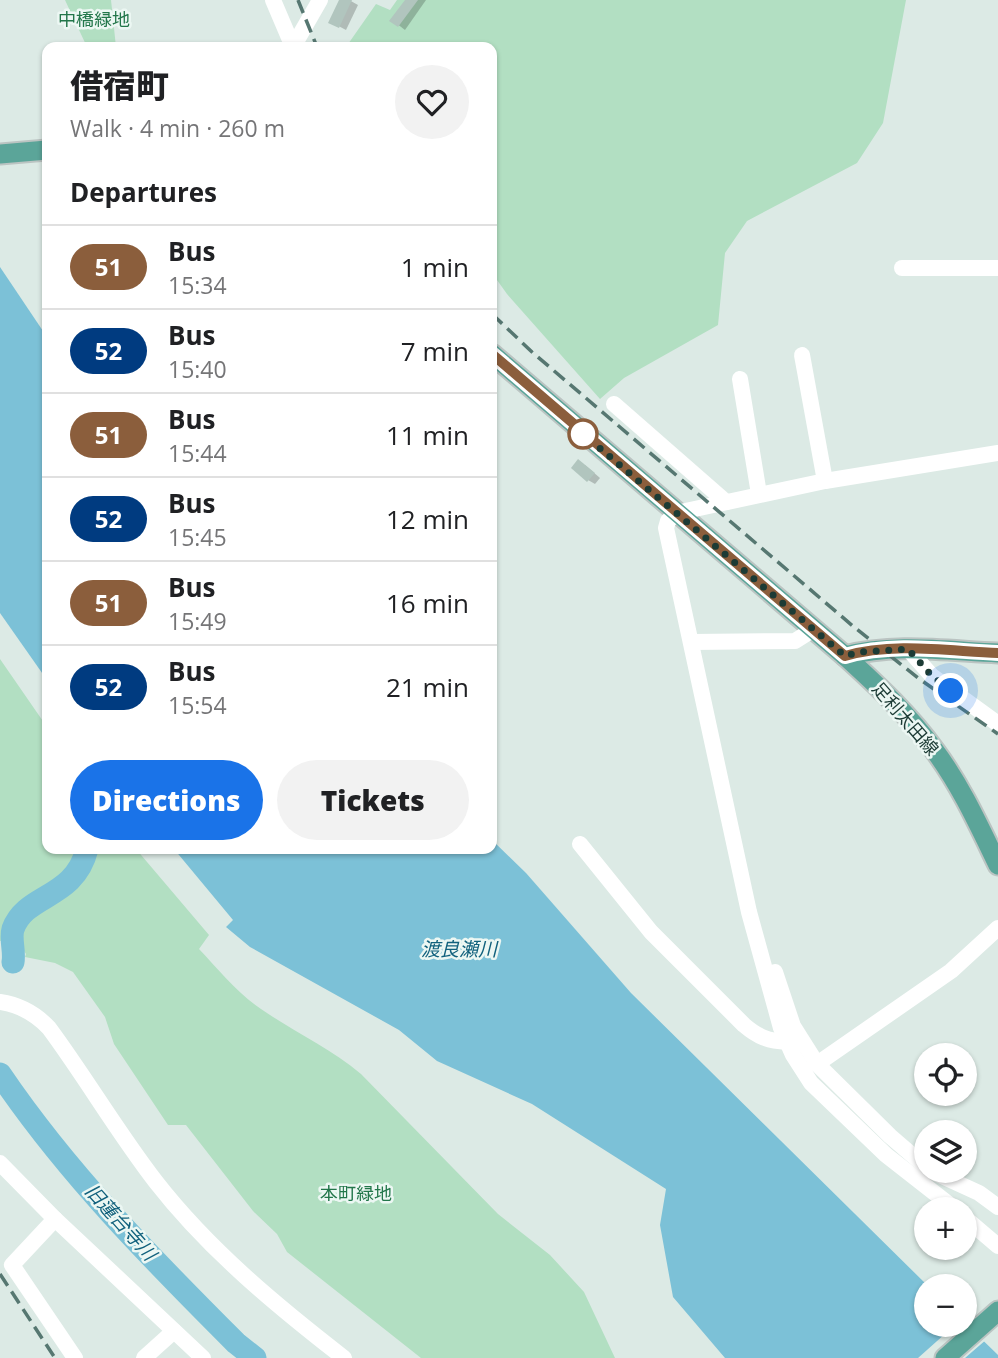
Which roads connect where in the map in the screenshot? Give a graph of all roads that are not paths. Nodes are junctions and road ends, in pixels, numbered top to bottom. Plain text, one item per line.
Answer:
1 (273, 0) edge
2 (319, 0) edge
3 (291, 42) edge
4 (296, 42) edge
5 (42, 150) edge
6 (0, 154) edge
7 (902, 268) dead end
8 (998, 268) edge
9 (802, 355) dead end
10 (497, 358) edge
11 (740, 379) dead end
12 (614, 404) dead end
13 (998, 453) edge
14 (825, 481) junction
15 (759, 494) junction
16 (726, 502) junction
17 (676, 513) junction
18 (814, 629) junction
19 (691, 642) junction
20 (908, 649) junction
21 (998, 653) edge
22 (845, 656) junction
23 (998, 724) edge
24 (580, 844) dead end
25 (998, 865) edge
26 (749, 912) junction
27 (998, 928) edge
28 (0, 1002) edge
29 (787, 1042) junction
30 (817, 1065) junction
31 (914, 1157) edge
32 (0, 1163) edge
33 (956, 1183) edge
34 (939, 1197) edge
35 (998, 1207) edge
36 (55, 1219) junction
37 (977, 1228) edge
38 (998, 1246) edge
39 (998, 1311) edge
40 (174, 1331) junction
41 (75, 1358) edge
42 (144, 1358) edge
43 (203, 1358) edge
44 (344, 1358) edge
45 (945, 1358) edge

1 - 3 street
2 - 4 street
5 - 6 main road
7 - 8 street
9 - 14 street
10 - 17 main road, 足利太田線
11 - 15 street
12 - 16 street
13 - 14 street
14 - 15 street
15 - 16 street
16 - 17 street
17 - 18 main road, 足利太田線
17 - 19 street
18 - 19 street
18 - 22 main road, 足利太田線
19 - 26 street
20 - 21 main road
20 - 22 main road
20 - 23 street
22 - 25 main road, 足利太田線
24 - 29 street
26 - 29 street
26 - 30 street
27 - 30 street
28 - 44 street
29 - 34 street
30 - 31 street
32 - 36 street
33 - 35 street
36 - 40 street
36 - 41 street
37 - 38 street
39 - 45 main road
40 - 42 street
40 - 43 street

